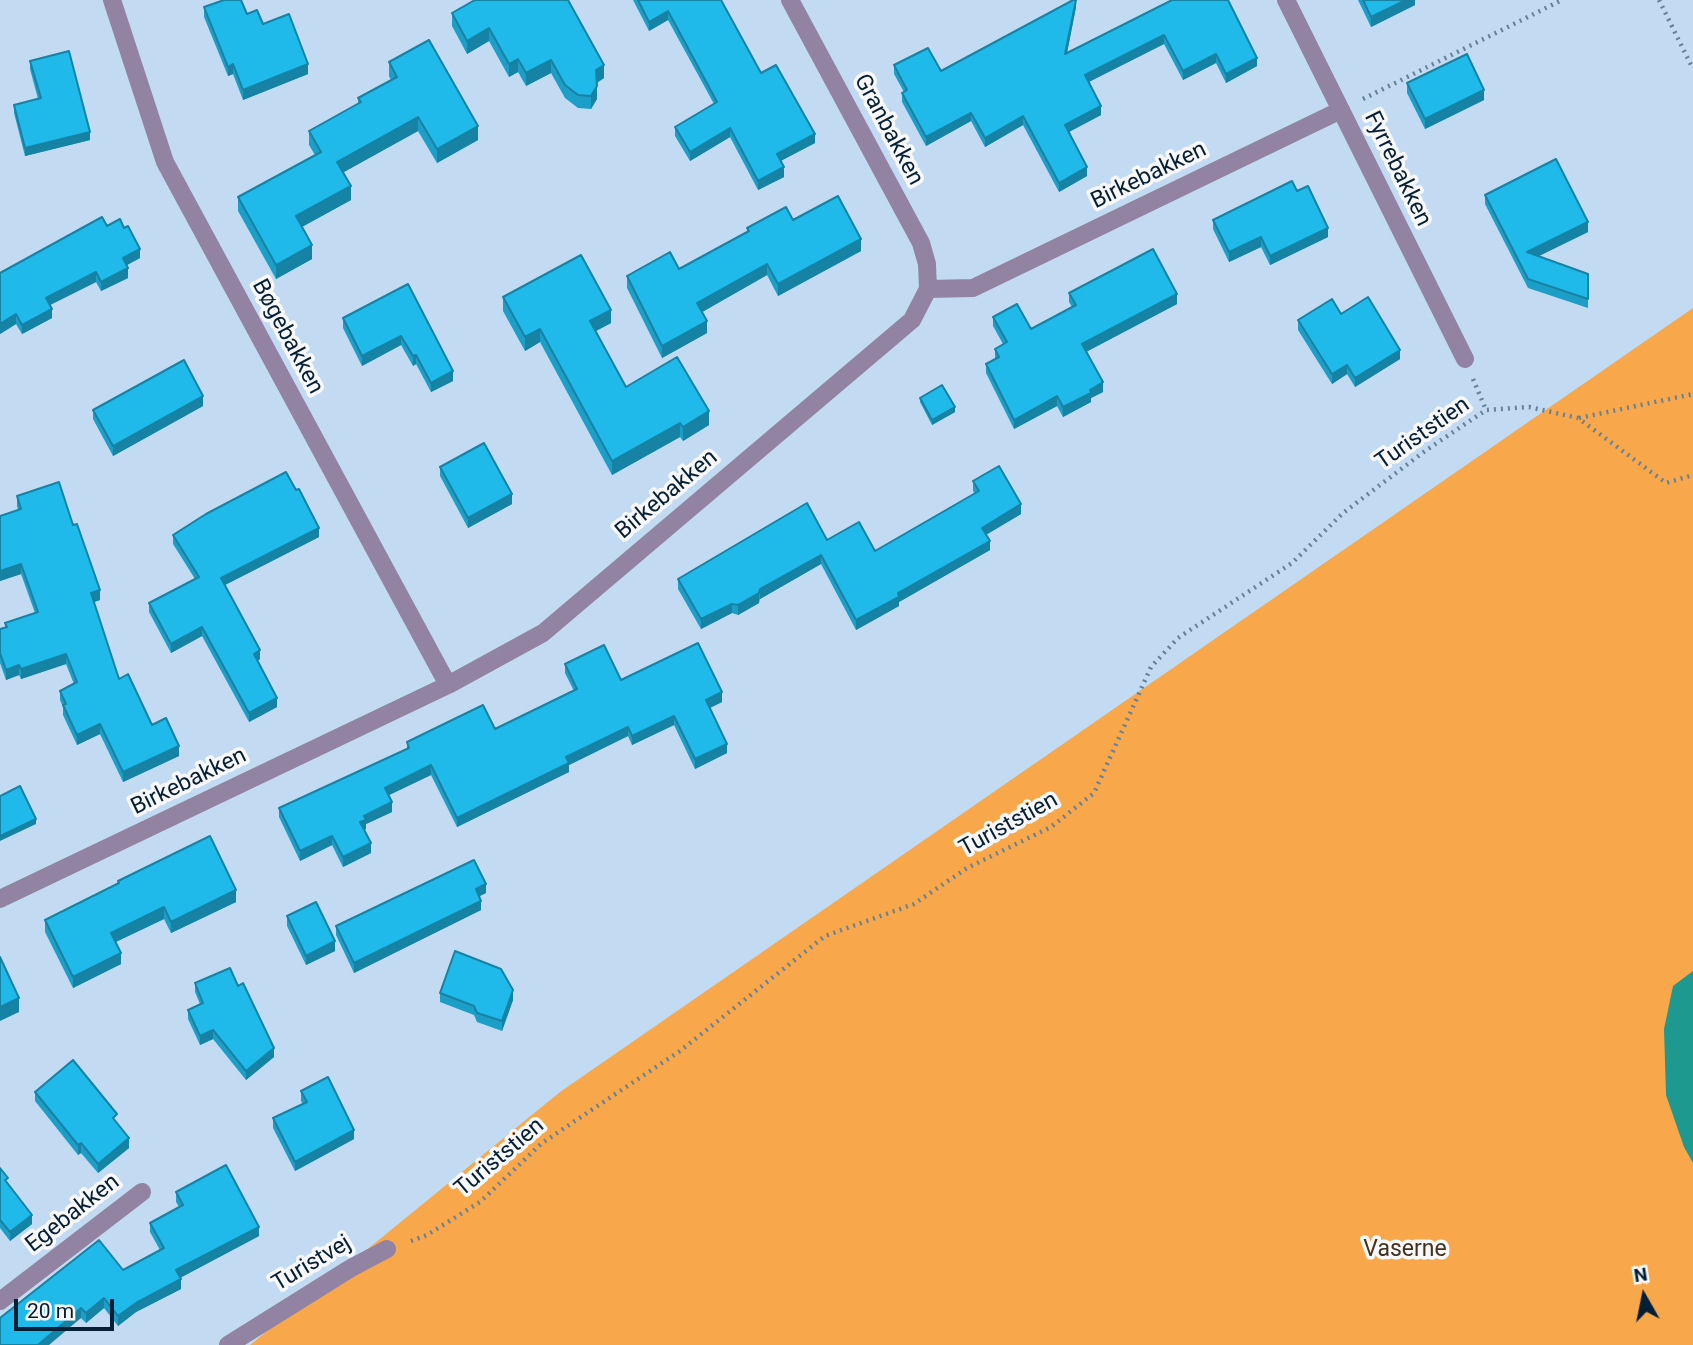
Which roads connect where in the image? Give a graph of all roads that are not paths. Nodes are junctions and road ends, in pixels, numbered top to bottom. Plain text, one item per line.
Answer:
1 (112, 0) edge
2 (790, 0) edge
3 (1286, 0) edge
4 (1340, 110) junction
5 (928, 289) junction
6 (1465, 359) dead end
7 (448, 685) junction
8 (0, 899) edge
9 (142, 1192) dead end
10 (387, 1249) road end
11 (0, 1301) edge
12 (228, 1345) edge

1 - 7 street, Bøgebakken
2 - 5 street, Granbakken
3 - 4 street, Fyrrebakken
4 - 5 street, Birkebakken
4 - 6 street, Fyrrebakken
5 - 7 street, Birkebakken
7 - 8 street, Birkebakken
9 - 11 street, Egebakken
10 - 12 street, Turistvej

